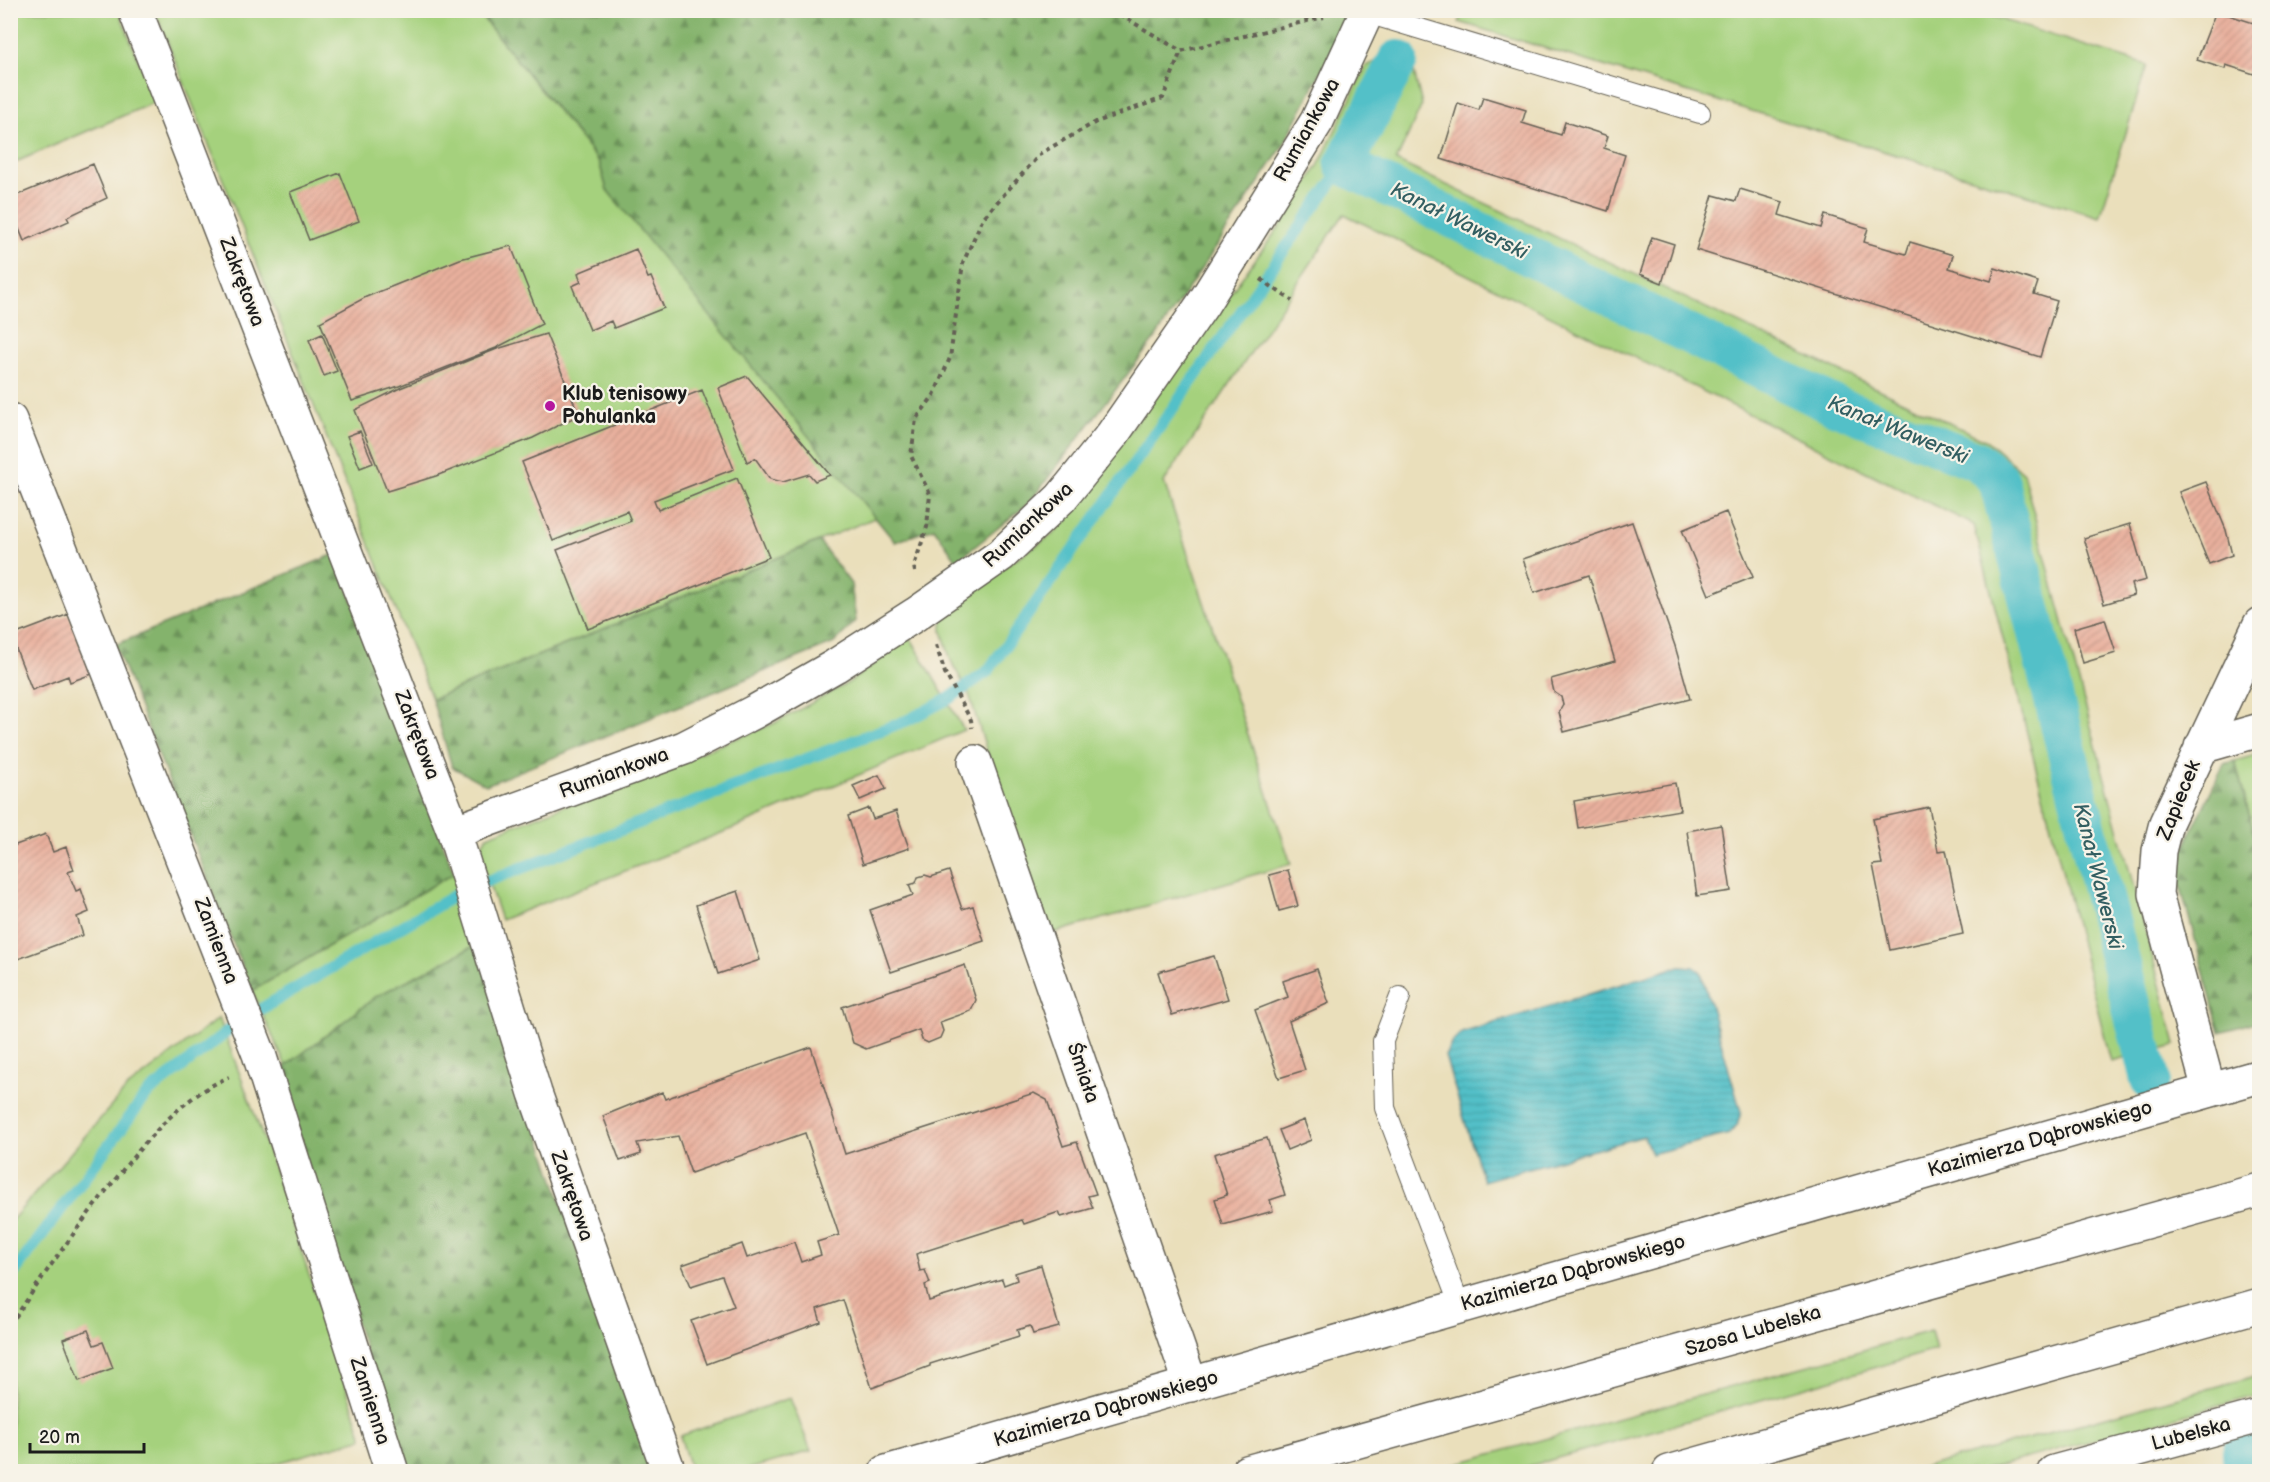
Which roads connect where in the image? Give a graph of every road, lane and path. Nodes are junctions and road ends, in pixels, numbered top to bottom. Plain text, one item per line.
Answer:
1 (135, 10) edge
2 (1112, 10) edge
3 (1367, 12) edge
4 (1331, 16) dead end
5 (1180, 51) junction
6 (1700, 113) dead end
7 (1252, 273) dead end
8 (1292, 301) dead end
9 (10, 420) edge
10 (925, 608) junction
11 (2259, 624) edge
12 (945, 673) dead end
13 (971, 720) dead end
14 (2259, 730) edge
15 (2201, 747) junction
16 (975, 762) dead end
17 (454, 832) junction
18 (1400, 997) dead end
19 (260, 1058) junction
20 (2259, 1076) edge
21 (2209, 1090) junction
22 (2259, 1190) edge
23 (2259, 1305) edge
24 (1460, 1306) junction
25 (10, 1325) edge
26 (1191, 1385) junction
27 (2259, 1416) edge
28 (392, 1472) edge
29 (669, 1472) edge
30 (886, 1472) edge
31 (1247, 1472) edge
32 (1669, 1472) edge
33 (2054, 1472) edge

1 - 17 main road, Zakrętowa
2 - 5 path
3 - 6 lane
3 - 10 main road, Rumiankowa
4 - 5 path
5 - 10 path
7 - 8 path
9 - 19 main road, Zamienna
10 - 17 main road, Rumiankowa
11 - 15 main road, Zapiecek
12 - 13 path
14 - 15 main road
15 - 21 main road, Zapiecek
16 - 26 main road, Śmiała
17 - 29 main road, Zakrętowa
18 - 24 lane
19 - 25 path
19 - 28 main road, Zamienna
20 - 21 main road, Kazimierza Dąbrowskiego
21 - 24 main road, Kazimierza Dąbrowskiego
22 - 31 main road, Szosa Lubelska
23 - 32 main road
24 - 26 main road, Kazimierza Dąbrowskiego
26 - 30 main road, Kazimierza Dąbrowskiego
27 - 33 main road, Lubelska

